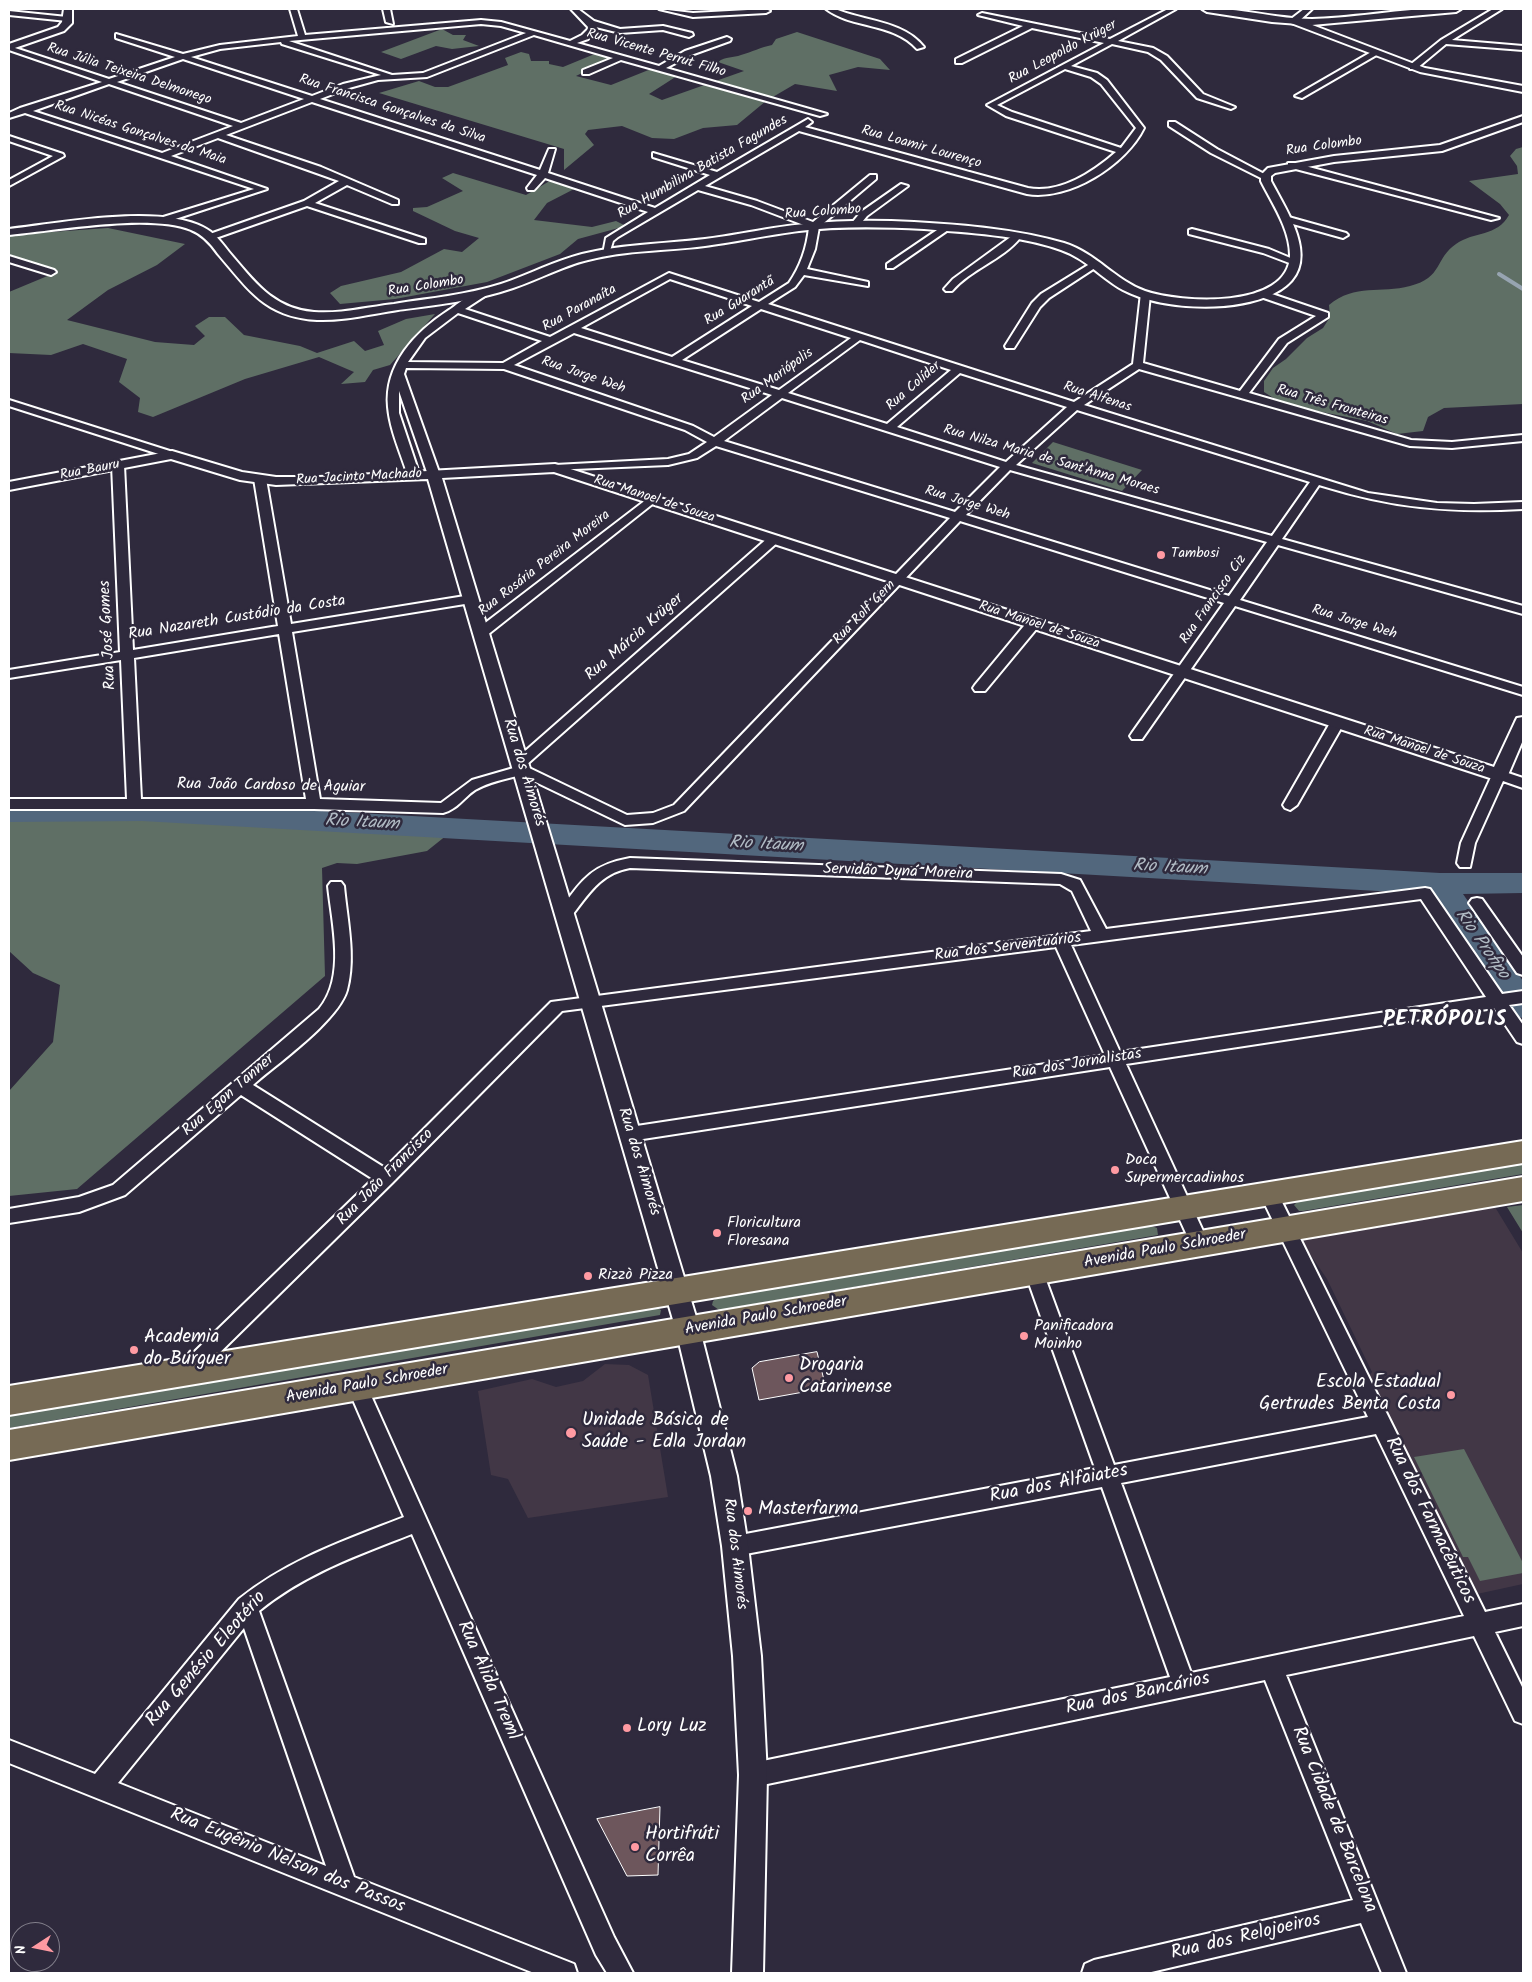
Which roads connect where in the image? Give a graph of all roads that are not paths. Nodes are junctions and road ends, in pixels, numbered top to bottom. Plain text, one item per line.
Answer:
1 (293, 9) edge
2 (386, 9) edge
3 (574, 9) edge
4 (663, 9) edge
5 (830, 9) edge
6 (1173, 9) edge
7 (1207, 9) edge
8 (1308, 9) edge
9 (1456, 9) edge
10 (1498, 9) edge
11 (766, 10) dead end
12 (9, 13) edge
13 (68, 14) edge
14 (982, 15) dead end
15 (1294, 21) junction
16 (390, 22) junction
17 (481, 22) junction
18 (591, 23) junction
19 (1030, 25) junction
20 (533, 32) junction
21 (301, 33) junction
22 (690, 35) dead end
23 (119, 36) dead end
24 (727, 39) dead end
25 (278, 40) junction
26 (1111, 42) junction
27 (1444, 42) junction
28 (571, 43) junction
29 (9, 47) edge
30 (920, 47) dead end
31 (1523, 48) edge
32 (170, 53) junction
33 (1376, 53) junction
34 (182, 57) junction
35 (621, 57) junction
36 (960, 62) dead end
37 (1065, 66) junction
38 (1413, 67) junction
39 (660, 68) junction
40 (586, 72) dead end
41 (392, 77) junction
42 (110, 82) junction
43 (1523, 87) edge
44 (1298, 96) dead end
45 (311, 99) junction
46 (9, 106) edge
47 (1231, 107) dead end
48 (24, 111) junction
49 (823, 114) joint
50 (9, 116) edge
51 (1523, 119) edge
52 (1172, 124) dead end
53 (241, 126) junction
54 (799, 128) junction
55 (218, 135) junction
56 (9, 138) edge
57 (552, 150) dead end
58 (1122, 151) junction
59 (656, 155) dead end
60 (162, 156) junction
61 (1291, 165) junction
62 (543, 174) junction
63 (718, 175) junction
64 (873, 177) dead end
65 (1266, 177) junction
66 (346, 182) junction
67 (9, 183) edge
68 (904, 186) dead end
69 (696, 187) junction
70 (531, 188) dead end
71 (395, 202) dead end
72 (307, 203) junction
73 (656, 210) junction
74 (1494, 218) dead end
75 (1285, 219) junction
76 (163, 220) junction
77 (855, 225) junction
78 (814, 226) junction
79 (946, 228) junction
80 (9, 232) edge
81 (1192, 232) dead end
82 (1343, 235) dead end
83 (210, 237) junction
84 (1015, 238) junction
85 (422, 241) dead end
86 (606, 252) junction
87 (9, 259) edge
88 (1295, 262) junction
89 (1096, 264) junction
90 (890, 266) dead end
91 (800, 271) junction
92 (51, 272) dead end
93 (669, 276) joint
94 (864, 284) dead end
95 (949, 289) dead end
96 (485, 292) junction
97 (1262, 294) junction
98 (1146, 295) junction
99 (761, 306) junction
100 (458, 310) junction
101 (573, 329) junction
102 (858, 337) junction
103 (550, 341) junction
104 (1010, 346) dead end
105 (674, 360) junction
106 (1138, 365) junction
107 (505, 366) junction
108 (399, 368) junction
109 (958, 369) junction
110 (780, 394) junction
111 (1242, 395) junction
112 (9, 403) edge
113 (1075, 406) junction
114 (889, 428) junction
115 (1523, 438) edge
116 (716, 442) junction
117 (172, 455) junction
118 (118, 466) junction
119 (1008, 466) junction
120 (555, 468) junction
121 (434, 475) junction
122 (414, 476) junction
123 (260, 479) junction
124 (1316, 482) junction
125 (9, 486) edge
126 (651, 500) junction
127 (1523, 505) edge
128 (958, 517) junction
129 (774, 539) junction
130 (1275, 540) junction
131 (896, 579) junction
132 (471, 599) junction
133 (1232, 601) junction
134 (1523, 610) edge
135 (1033, 624) junction
136 (285, 629) junction
137 (481, 634) junction
138 (127, 655) junction
139 (1182, 672) junction
140 (9, 674) edge
141 (980, 688) dead end
142 (1523, 691) edge
143 (1523, 722) edge
144 (1337, 723) junction
145 (1137, 736) dead end
146 (521, 767) junction
147 (1499, 775) junction
148 (1523, 783) edge
149 (134, 803) junction
150 (9, 804) edge
151 (314, 804) junction
152 (1290, 805) dead end
153 (1465, 864) dead end
154 (336, 886) dead end
155 (1477, 903) dead end
156 (565, 914) junction
157 (1101, 936) junction
158 (1061, 940) junction
159 (1523, 969) edge
160 (1523, 997) edge
161 (1498, 1001) junction
162 (591, 1002) junction
163 (1523, 1038) edge
164 (1116, 1059) junction
165 (240, 1086) junction
166 (630, 1134) junction
167 (1523, 1152) edge
168 (386, 1178) junction
169 (1523, 1189) edge
170 (1269, 1194) junction
171 (1184, 1208) junction
172 (9, 1216) edge
173 (1287, 1229) junction
174 (1200, 1244) junction
175 (1034, 1272) junction
176 (677, 1292) junction
177 (688, 1330) junction
178 (188, 1372) junction
179 (357, 1386) junction
180 (9, 1401) edge
181 (1382, 1424) junction
182 (9, 1445) edge
183 (1108, 1476) junction
184 (417, 1522) junction
185 (735, 1546) junction
186 (247, 1606) junction
187 (1523, 1615) edge
188 (1479, 1624) junction
189 (1271, 1667) junction
190 (1184, 1685) junction
191 (1523, 1713) edge
192 (9, 1752) edge
193 (753, 1775) junction
194 (100, 1788) junction
195 (346, 1886) junction
196 (1368, 1909) junction
197 (565, 1973) edge
198 (621, 1973) edge
199 (748, 1973) edge
200 (1094, 1973) edge
201 (1394, 1973) edge

1 - 21 street
2 - 16 street
3 - 18 street
4 - 11 street
5 - 30 street
6 - 26 street, Rua Leopoldo Krüger
7 - 15 main road
8 - 15 street
9 - 15 main road
10 - 27 street
12 - 13 street
13 - 29 street
14 - 19 street
15 - 33 street
16 - 17 street
16 - 21 street
17 - 20 street, Rua Vicente Perrut Filho
17 - 21 street
18 - 22 street
18 - 28 street
19 - 26 street
19 - 36 street
20 - 28 street, Rua Vicente Perrut Filho
20 - 41 street
21 - 25 street
21 - 32 street
23 - 32 street, Rua Francisca Gonçalves da Silva
24 - 39 street
25 - 34 street
25 - 41 street
26 - 37 street, Rua Leopoldo Krüger
26 - 47 street
27 - 31 street
27 - 38 street
28 - 35 street, Rua Vicente Perrut Filho
29 - 42 street, Rua Júlia Teixeira Delmonego
32 - 34 street, Rua Francisca Gonçalves da Silva
33 - 38 street
33 - 44 street
34 - 42 street
34 - 45 street, Rua Francisca Gonçalves da Silva
35 - 39 street, Rua Vicente Perrut Filho
35 - 40 street
37 - 58 street
37 - 58 street, Rua Leopoldo Krüger
38 - 43 street
39 - 49 street, Rua Vicente Perrut Filho
41 - 45 street
42 - 48 street
42 - 53 street, Rua Júlia Teixeira Delmonego
45 - 53 street
45 - 62 street, Rua Francisca Gonçalves da Silva
46 - 48 street, Rua Nicéas Gonçalves da Maia
48 - 50 street
48 - 60 street, Rua Nicéas Gonçalves da Maia
49 - 54 street, Rua Humbilina Batista Fagundes
51 - 61 street, Rua Colombo
52 - 65 street
53 - 55 street
54 - 58 street, Rua Loamir Lourenço
54 - 63 street, Rua Humbilina Batista Fagundes
55 - 60 street
55 - 66 street
56 - 67 street
57 - 62 street
59 - 63 street
60 - 76 street, Rua Nicéas Gonçalves da Maia
61 - 65 street, Rua Colombo
61 - 74 street
62 - 70 street
62 - 73 street, Rua Francisca Gonçalves da Silva
63 - 69 street, Rua Humbilina Batista Fagundes
64 - 78 street
65 - 75 street
66 - 71 street
66 - 72 street
68 - 77 street
69 - 73 street, Rua Humbilina Batista Fagundes
69 - 78 street
72 - 83 street
72 - 85 street
73 - 86 street, Rua Humbilina Batista Fagundes
75 - 82 street
75 - 88 street
76 - 80 street, Rua Colombo
76 - 83 street, Rua Colombo
77 - 78 street, Rua Colombo
77 - 79 street, Rua Colombo
78 - 86 street, Rua Colombo
78 - 91 street, Rua Guarantã
79 - 84 street, Rua Colombo
79 - 90 street
81 - 88 street
83 - 96 street, Rua Colombo
84 - 89 street, Rua Colombo
84 - 95 street
86 - 96 street, Rua Colombo
87 - 92 street
88 - 97 street, Rua Colombo
89 - 98 street, Rua Colombo
89 - 104 street
91 - 94 street
91 - 99 street, Rua Guarantã
93 - 99 street, Rua Alfenas
93 - 101 street, Rua Paranaíta
96 - 100 street
97 - 98 street, Rua Colombo
97 - 111 street
98 - 106 street
99 - 102 street, Rua Alfenas
99 - 105 street, Rua Guarantã
100 - 103 street
100 - 108 street
101 - 103 street, Rua Paranaíta
101 - 105 street, Rua Nilza Maria de Sant'Anna Moraes
102 - 109 street, Rua Alfenas
102 - 110 street, Rua Mariópolis
103 - 107 street, Rua Paranaíta
105 - 110 street, Rua Nilza Maria de Sant'Anna Moraes
106 - 111 street, Rua Três Fronteiras
106 - 113 street, Rua Rolf Gern
107 - 108 street, Rua Jorge Weh
107 - 116 street, Rua Jorge Weh
108 - 121 street, Rua dos Aimorés
108 - 122 street
109 - 113 street, Rua Alfenas
109 - 114 street, Rua Colíder
110 - 114 street, Rua Nilza Maria de Sant'Anna Moraes
110 - 116 street, Rua Mariópolis
111 - 115 street, Rua Três Fronteiras
112 - 117 street, Rua Jacinto Machado
113 - 119 street, Rua Rolf Gern
113 - 124 street, Rua Alfenas
114 - 119 street, Rua Nilza Maria de Sant'Anna Moraes
116 - 120 street, Rua Jacinto Machado
116 - 128 street, Rua Jorge Weh
117 - 118 street, Rua Bauru
117 - 123 street, Rua Jacinto Machado
118 - 125 street, Rua Bauru
118 - 138 street, Rua José Gomes
119 - 128 street, Rua Rolf Gern
119 - 130 street, Rua Nilza Maria de Sant'Anna Moraes
120 - 121 street, Rua Jacinto Machado
120 - 126 street, Rua Manoel de Souza
121 - 122 street, Rua Jacinto Machado
121 - 132 street, Rua dos Aimorés
122 - 123 street, Rua Jacinto Machado
123 - 136 street
124 - 127 street, Rua Alfenas
124 - 130 street, Rua Francisco Ciz
126 - 129 street, Rua Manoel de Souza
126 - 137 street, Rua Rosária Pereira Moreira
128 - 131 street, Rua Rolf Gern
128 - 133 street, Rua Jorge Weh
129 - 131 street, Rua Manoel de Souza
129 - 146 street, Rua Márcia Krüger
130 - 133 street, Rua Francisco Ciz
130 - 134 street, Rua Nilza Maria de Sant'Anna Moraes
131 - 135 street, Rua Manoel de Souza
131 - 146 street, Rua Rolf Gern
132 - 136 street, Rua Nazareth Custódio da Costa
132 - 137 street, Rua dos Aimorés
133 - 139 street, Rua Francisco Ciz
133 - 142 street, Rua Jorge Weh
135 - 139 street, Rua Manoel de Souza
135 - 141 street
136 - 138 street, Rua Nazareth Custódio da Costa
136 - 151 street
137 - 146 street, Rua dos Aimorés
138 - 140 street, Rua Nazareth Custódio da Costa
138 - 149 street, Rua José Gomes
139 - 144 street, Rua Manoel de Souza
139 - 145 street, Rua Francisco Ciz
143 - 147 street
144 - 147 street, Rua Manoel de Souza
144 - 152 street
146 - 151 street, Rua João Cardoso de Aguiar
146 - 156 street, Rua dos Aimorés
147 - 148 street, Rua Manoel de Souza
147 - 153 street
149 - 150 street, Rua João Cardoso de Aguiar
149 - 151 street, Rua João Cardoso de Aguiar
154 - 165 street, Rua Egon Tanner
155 - 159 street
156 - 157 street, Servidão Dyná Moreira
156 - 162 street, Rua dos Aimorés
157 - 158 street, Rua dos Serventuários
157 - 161 street, Rua dos Serventuários
158 - 162 street, Rua dos Serventuários
158 - 164 street
160 - 161 street, Rua dos Jornalistas
161 - 163 street
161 - 164 street, Rua dos Jornalistas
162 - 166 street, Rua dos Aimorés
162 - 168 street, Rua João Francisco
164 - 166 street, Rua dos Jornalistas
164 - 171 street
165 - 168 street
165 - 172 street, Rua Egon Tanner
166 - 176 street, Rua dos Aimorés
167 - 170 main road
168 - 178 street, Rua João Francisco
169 - 173 main road, Avenida Paulo Schroeder
170 - 171 main road
170 - 173 street, Rua dos Farmacêuticos
171 - 174 street
171 - 176 main road
173 - 174 main road, Avenida Paulo Schroeder
173 - 181 street, Rua dos Farmacêuticos
174 - 175 main road, Avenida Paulo Schroeder
175 - 177 main road, Avenida Paulo Schroeder
175 - 183 street
176 - 177 street, Rua dos Aimorés
176 - 178 main road
177 - 179 main road, Avenida Paulo Schroeder
177 - 185 street, Rua dos Aimorés
178 - 180 main road
179 - 182 main road, Avenida Paulo Schroeder
179 - 184 street, Rua Alida Treml
181 - 183 street, Rua dos Alfaiates
181 - 188 street, Rua dos Farmacêuticos
183 - 185 street, Rua dos Alfaiates
183 - 190 street
184 - 186 street, Rua Genésio Eleotério
184 - 198 street, Rua Alida Treml
185 - 193 street, Rua dos Aimorés
186 - 194 street, Rua Genésio Eleotério
186 - 195 street
187 - 188 street, Rua dos Bancários
188 - 189 street, Rua dos Bancários
188 - 191 street, Rua dos Farmacêuticos
189 - 190 street, Rua dos Bancários
189 - 196 street, Rua Cidade de Barcelona
190 - 193 street, Rua dos Bancários
192 - 194 street, Rua Eugênio Nelson dos Passos
193 - 199 street, Rua dos Aimorés
194 - 195 street, Rua Eugênio Nelson dos Passos
195 - 197 street, Rua Eugênio Nelson dos Passos
196 - 200 street, Rua dos Relojoeiros
196 - 201 street, Rua Cidade de Barcelona

